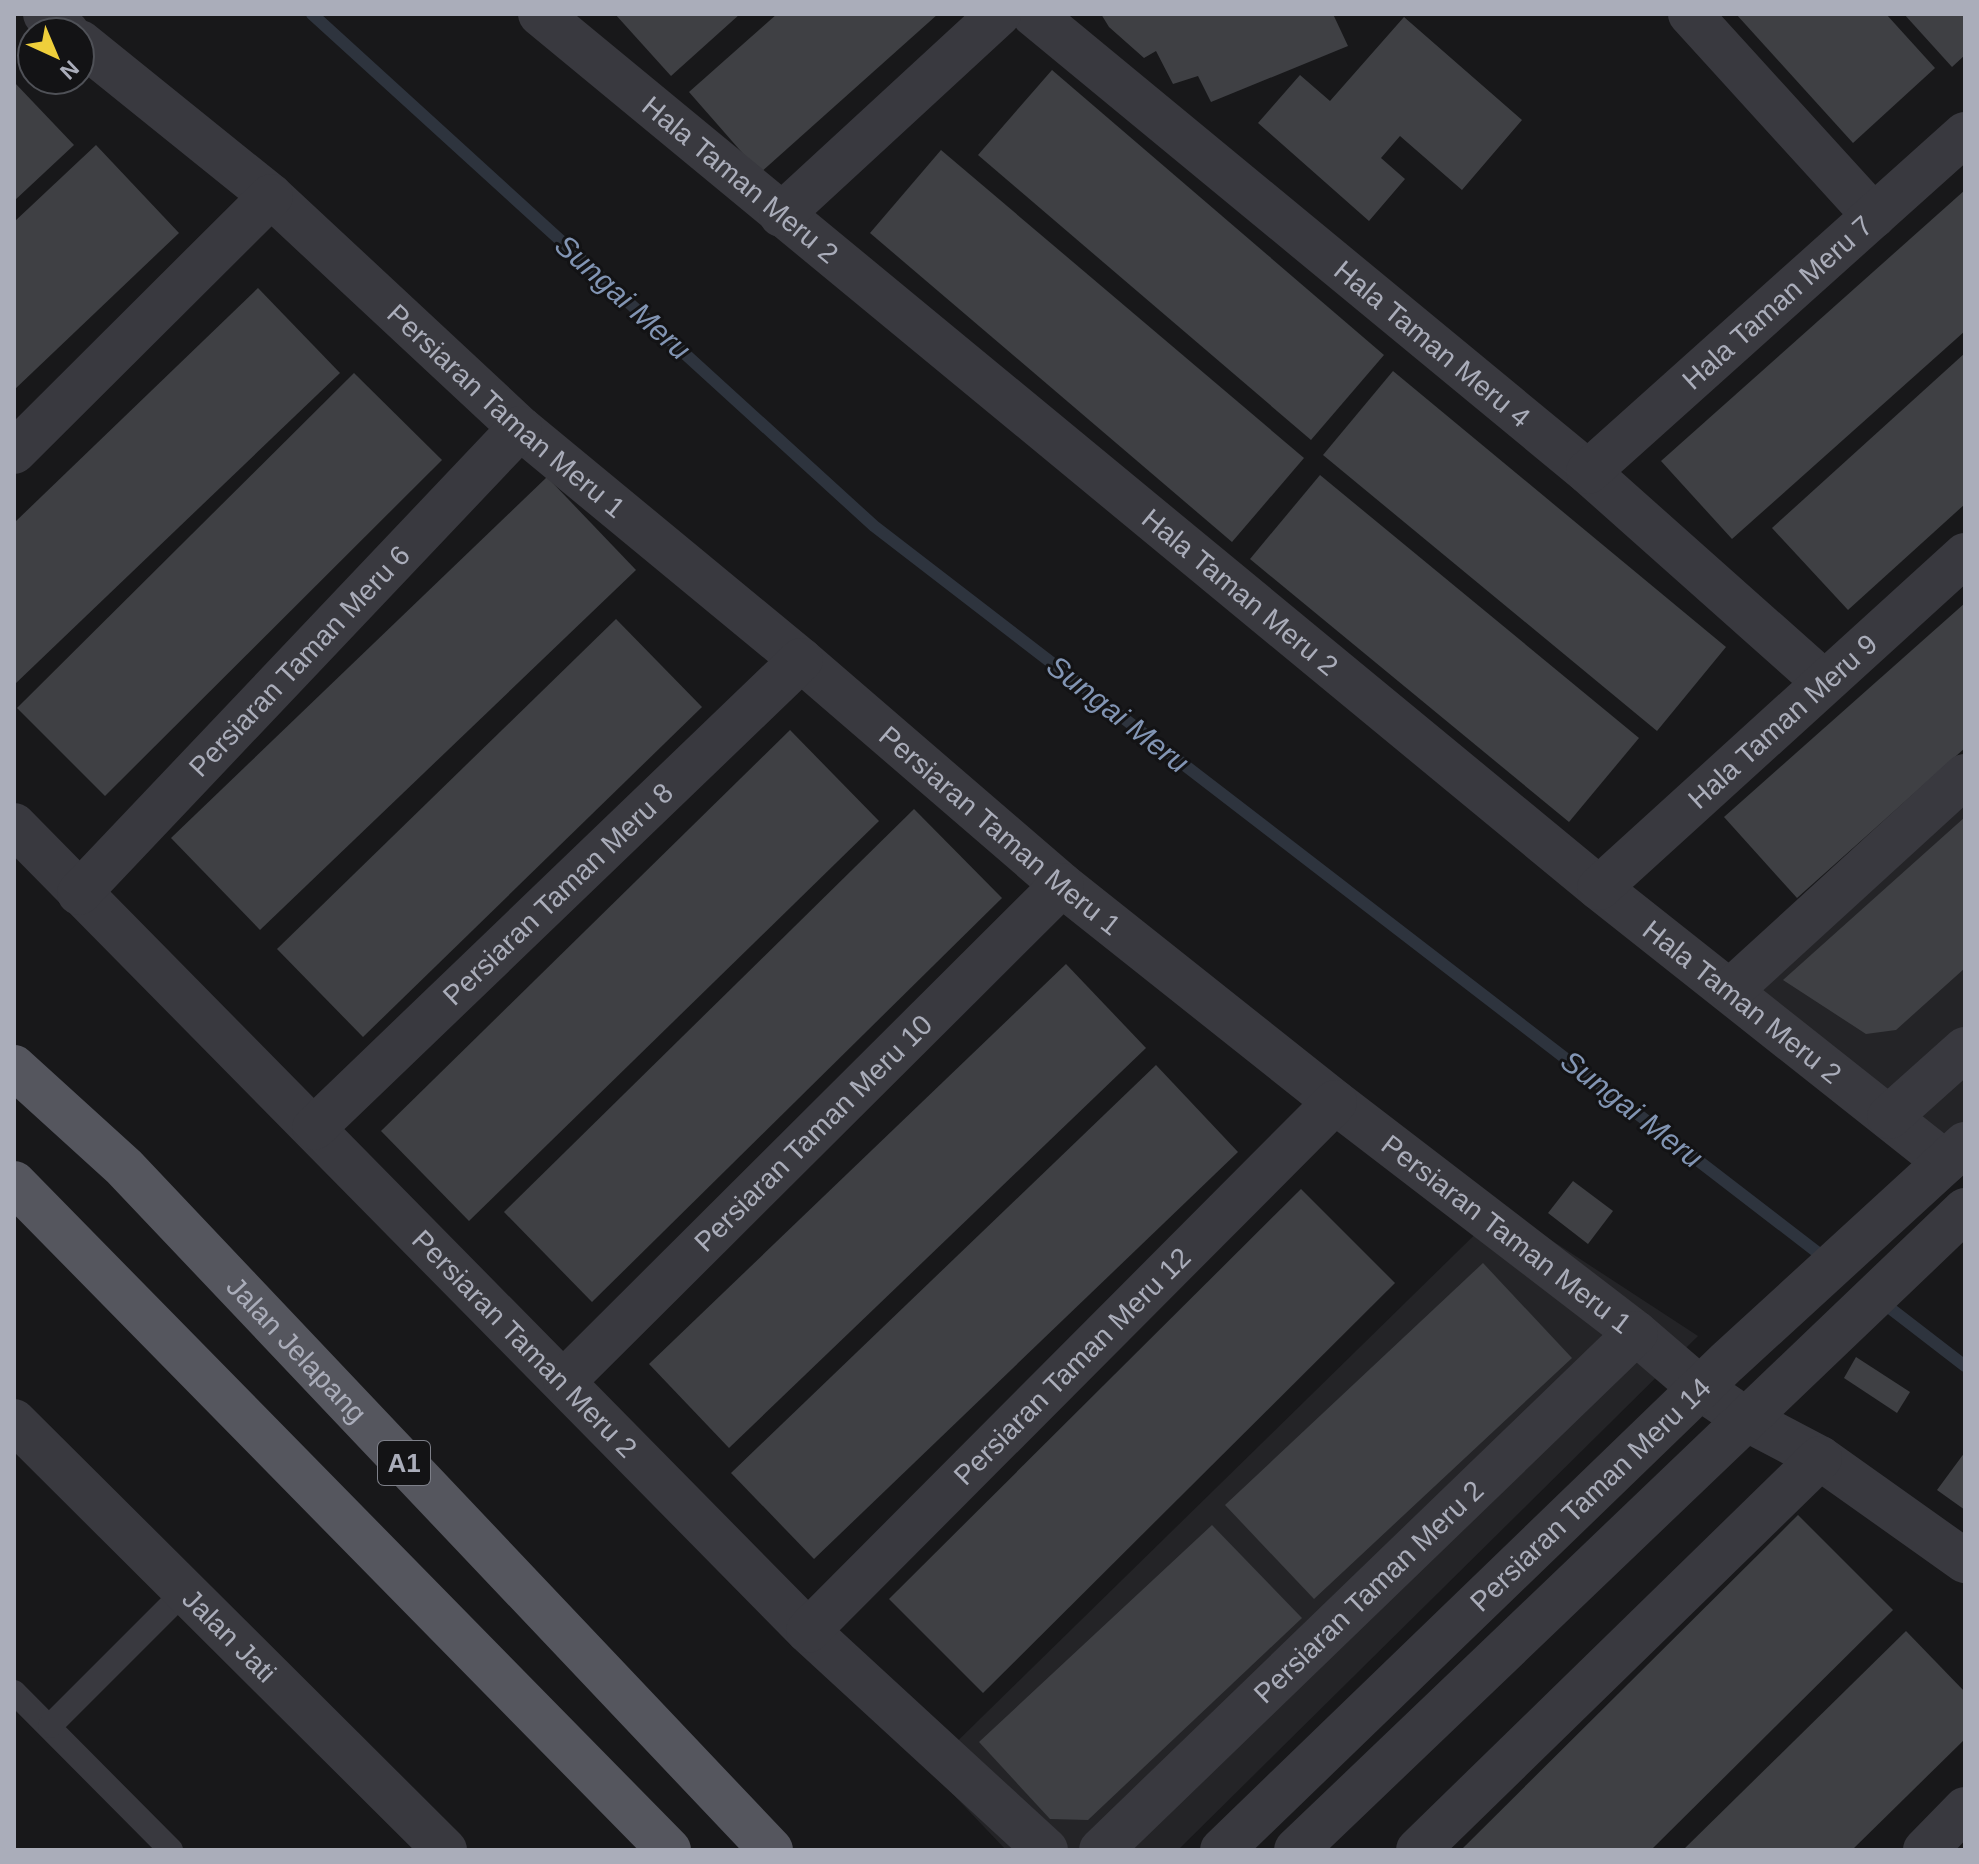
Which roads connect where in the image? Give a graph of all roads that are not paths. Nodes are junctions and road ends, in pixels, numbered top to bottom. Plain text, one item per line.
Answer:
1 (540, 14) edge
2 (999, 14) edge
3 (1033, 14) edge
4 (1690, 14) edge
5 (96, 55) edge
6 (1965, 134) edge
7 (271, 196) junction
8 (781, 215) junction
9 (1874, 216) junction
10 (520, 428) junction
11 (14, 452) edge
12 (1588, 472) junction
13 (1965, 555) edge
14 (801, 660) junction
15 (1824, 682) junction
16 (1965, 776) edge
17 (14, 825) edge
18 (1062, 885) junction
19 (1599, 888) junction
20 (79, 893) junction
21 (1731, 990) junction
22 (1965, 1049) edge
23 (14, 1067) edge
24 (1335, 1102) junction
25 (1889, 1117) junction
26 (314, 1128) junction
27 (1955, 1153) edge
28 (14, 1183) edge
29 (1965, 1210) edge
30 (1636, 1333) junction
31 (1713, 1376) junction
32 (565, 1380) junction
33 (1756, 1406) junction
34 (14, 1421) edge
35 (1820, 1458) junction
36 (1965, 1561) edge
37 (185, 1591) junction
38 (808, 1631) junction
39 (14, 1692) edge
40 (50, 1726) junction
41 (1965, 1809) edge
42 (171, 1850) edge
43 (445, 1850) edge
44 (669, 1850) edge
45 (771, 1850) edge
46 (1046, 1850) edge
47 (1101, 1850) edge
48 (1222, 1850) edge
49 (1296, 1850) edge
50 (1418, 1850) edge
51 (1925, 1850) edge

1 - 8 street, Hala Taman Meru 2
2 - 8 street
3 - 12 street, Hala Taman Meru 4
4 - 9 street
5 - 7 street, Persiaran Taman Meru 1
6 - 9 street, Hala Taman Meru 7
7 - 10 street, Persiaran Taman Meru 1
7 - 11 street
8 - 19 street, Hala Taman Meru 2
9 - 12 street, Hala Taman Meru 7
10 - 14 street, Persiaran Taman Meru 1
10 - 20 street, Persiaran Taman Meru 6
12 - 15 street, Hala Taman Meru 4
13 - 15 street, Hala Taman Meru 9
14 - 18 street, Persiaran Taman Meru 1
14 - 26 street, Persiaran Taman Meru 8
15 - 19 street, Hala Taman Meru 9
16 - 21 street
17 - 20 street, Persiaran Taman Meru 2
18 - 24 street, Persiaran Taman Meru 1
18 - 32 street, Persiaran Taman Meru 10
19 - 21 street, Hala Taman Meru 2
20 - 26 street, Persiaran Taman Meru 2
21 - 25 street, Hala Taman Meru 2
22 - 25 street
23 - 45 main road, Jalan Jelapang / A1
24 - 30 street, Persiaran Taman Meru 1
24 - 38 street, Persiaran Taman Meru 12
25 - 27 street, Hala Taman Meru 2
26 - 32 street, Persiaran Taman Meru 2
27 - 31 street, Persiaran Taman Meru 14
28 - 44 main road
29 - 33 street, Persiaran Taman Meru 14
30 - 31 street, Persiaran Taman Meru 1
30 - 47 street, Persiaran Taman Meru 2
31 - 33 street, Persiaran Taman Meru 1
31 - 48 street, Persiaran Taman Meru 14
32 - 38 street, Persiaran Taman Meru 2
33 - 35 street, Persiaran Taman Meru 1
33 - 49 street, Persiaran Taman Meru 14
34 - 37 street, Jalan Jati
35 - 36 street, Persiaran Taman Meru 1
35 - 50 street
37 - 40 lane
37 - 43 street, Jalan Jati
38 - 46 street, Persiaran Taman Meru 2
39 - 40 lane
40 - 42 lane
41 - 51 street

